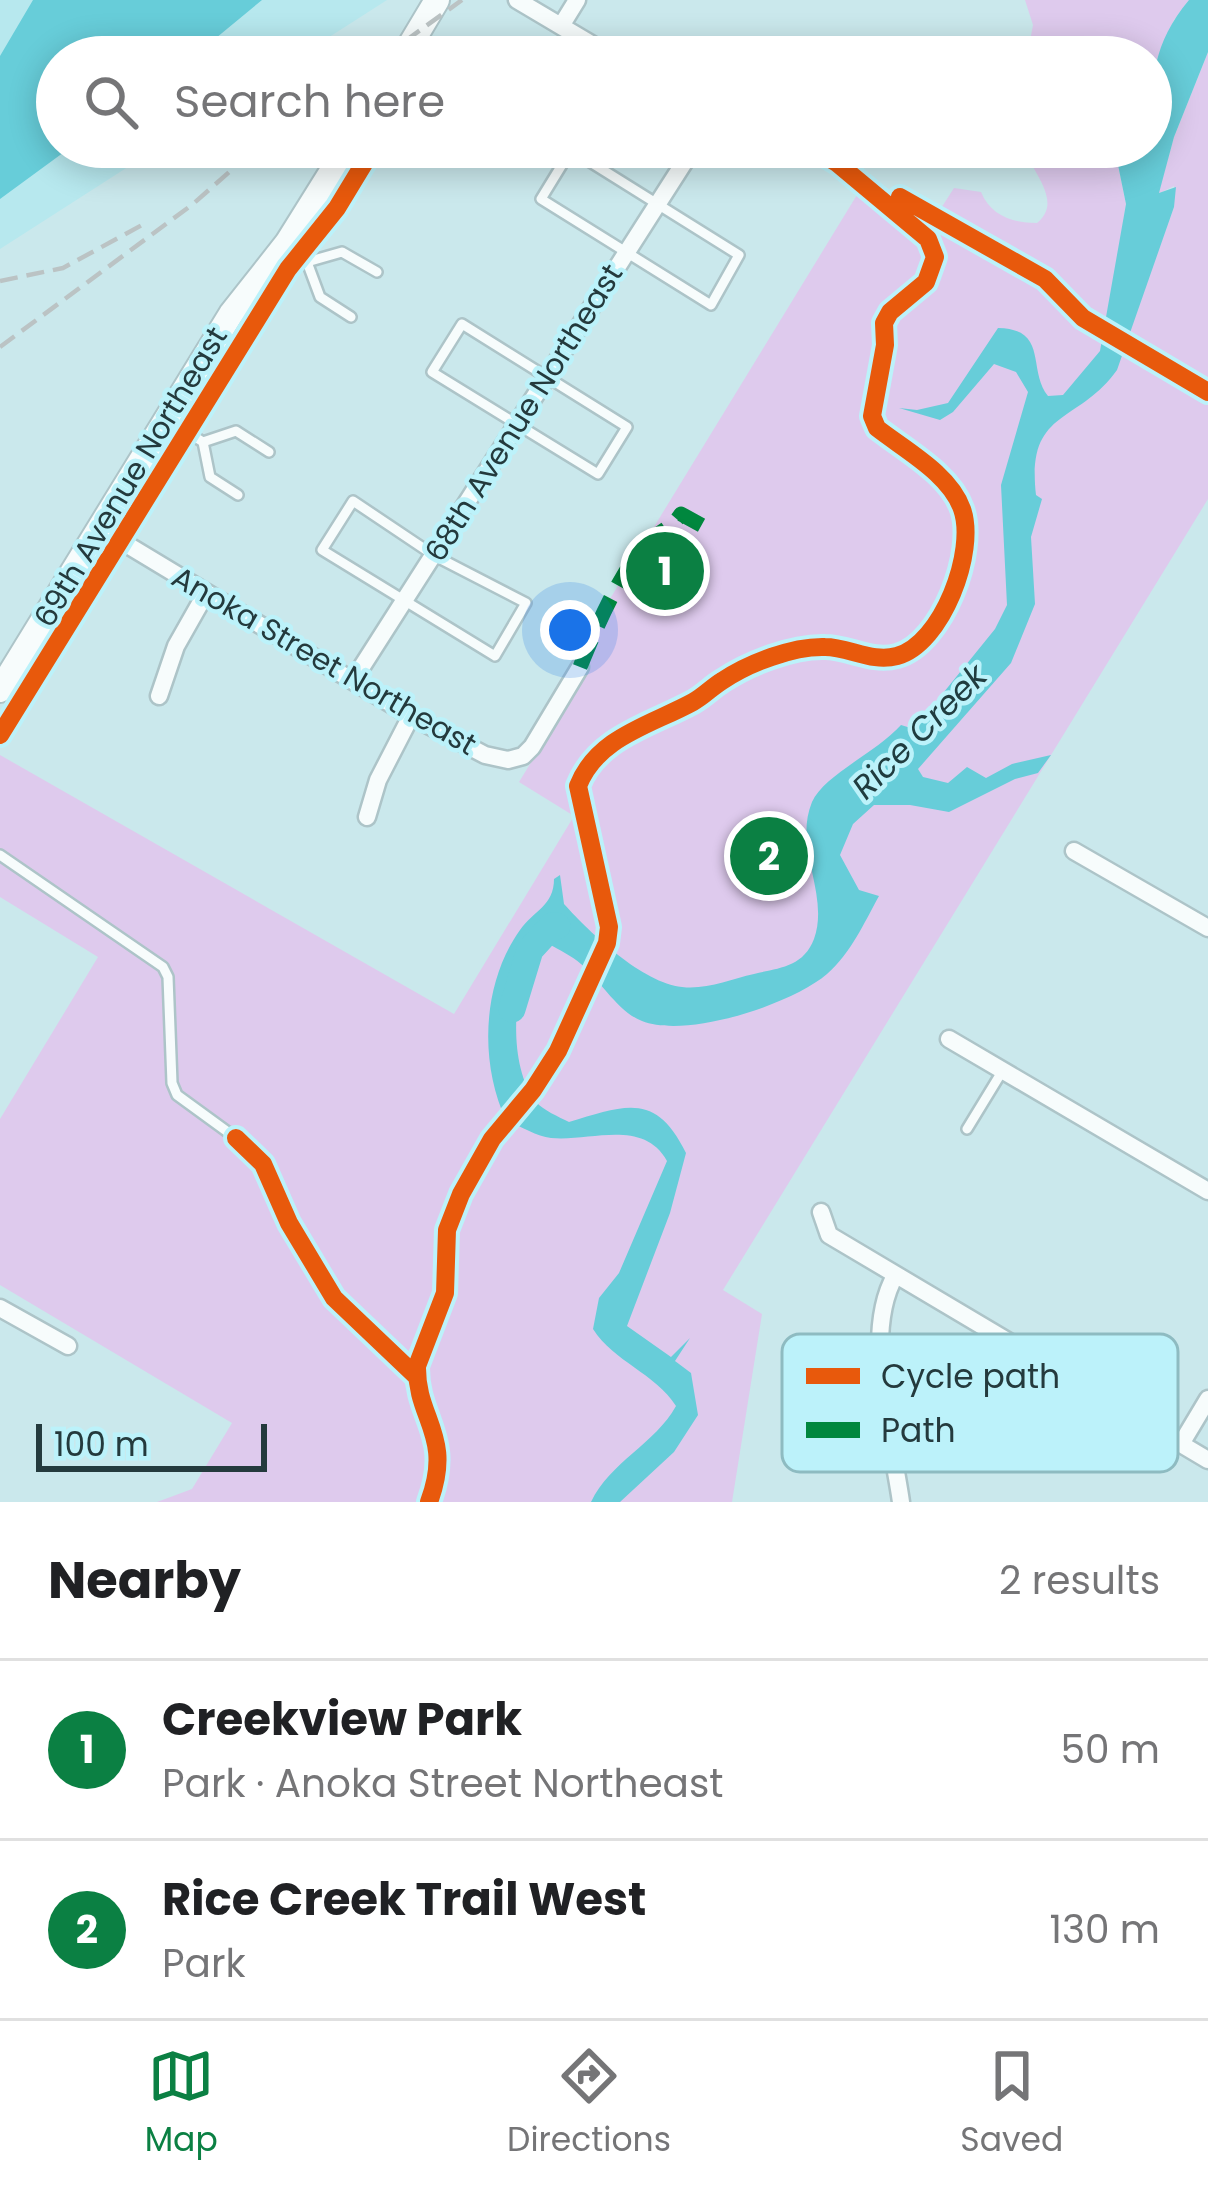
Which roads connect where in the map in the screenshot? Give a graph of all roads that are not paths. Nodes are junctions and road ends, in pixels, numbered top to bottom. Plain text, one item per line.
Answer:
1 (437, 0) edge
2 (517, 0) edge
3 (577, 0) edge
4 (561, 26) junction
5 (416, 36) edge
6 (578, 36) edge
7 (334, 168) edge
8 (561, 168) edge
9 (600, 168) edge
10 (679, 168) edge
11 (655, 203) junction
12 (287, 243) junction
13 (626, 252) junction
14 (307, 262) junction
15 (377, 272) dead end
16 (351, 317) dead end
17 (545, 379) junction
18 (168, 420) junction
19 (516, 424) junction
20 (203, 442) junction
21 (269, 452) dead end
22 (238, 494) dead end
23 (101, 529) junction
24 (435, 556) junction
25 (206, 592) junction
26 (405, 602) junction
27 (580, 667) dead end
28 (353, 679) junction
29 (0, 690) edge
30 (159, 696) dead end
31 (411, 716) junction
32 (367, 817) dead end
33 (1074, 851) dead end
34 (0, 855) edge
35 (1208, 928) edge
36 (949, 1039) dead end
37 (1003, 1070) junction
38 (967, 1130) dead end
39 (236, 1138) dead end
40 (1208, 1192) edge
41 (821, 1212) dead end
42 (895, 1276) junction
43 (0, 1308) edge
44 (880, 1334) edge
45 (994, 1334) edge
46 (68, 1346) dead end
47 (1208, 1400) edge
48 (1178, 1442) edge
49 (1181, 1444) junction
50 (1208, 1460) edge
51 (897, 1472) edge
52 (901, 1502) edge

1 - 5 street
2 - 4 street
3 - 4 street
4 - 6 street
7 - 12 street, 69th Avenue Northeast
8 - 13 lane
9 - 11 lane
10 - 11 street, 68th Avenue Northeast
11 - 13 street, 68th Avenue Northeast
11 - 13 lane
12 - 14 lane
12 - 18 street, 69th Avenue Northeast
13 - 17 street, 68th Avenue Northeast
14 - 15 lane
14 - 16 lane
17 - 19 street, 68th Avenue Northeast
17 - 19 lane
17 - 19 lane
18 - 20 lane
18 - 23 street, 69th Avenue Northeast
19 - 24 street, 68th Avenue Northeast
20 - 21 lane
20 - 22 lane
23 - 25 street, Anoka Street Northeast
23 - 29 street, 69th Avenue Northeast
24 - 26 street, 68th Avenue Northeast
24 - 26 lane
24 - 26 lane
25 - 28 street, Anoka Street Northeast
25 - 30 street
26 - 28 street, 68th Avenue Northeast
27 - 31 street, Anoka Street Northeast
28 - 31 street, Anoka Street Northeast
31 - 32 street
33 - 35 street
34 - 39 lane
36 - 37 street
37 - 38 lane
37 - 40 street
41 - 42 street
42 - 44 street
42 - 45 street
43 - 46 street
47 - 49 street
48 - 49 street
49 - 50 street
51 - 52 street

